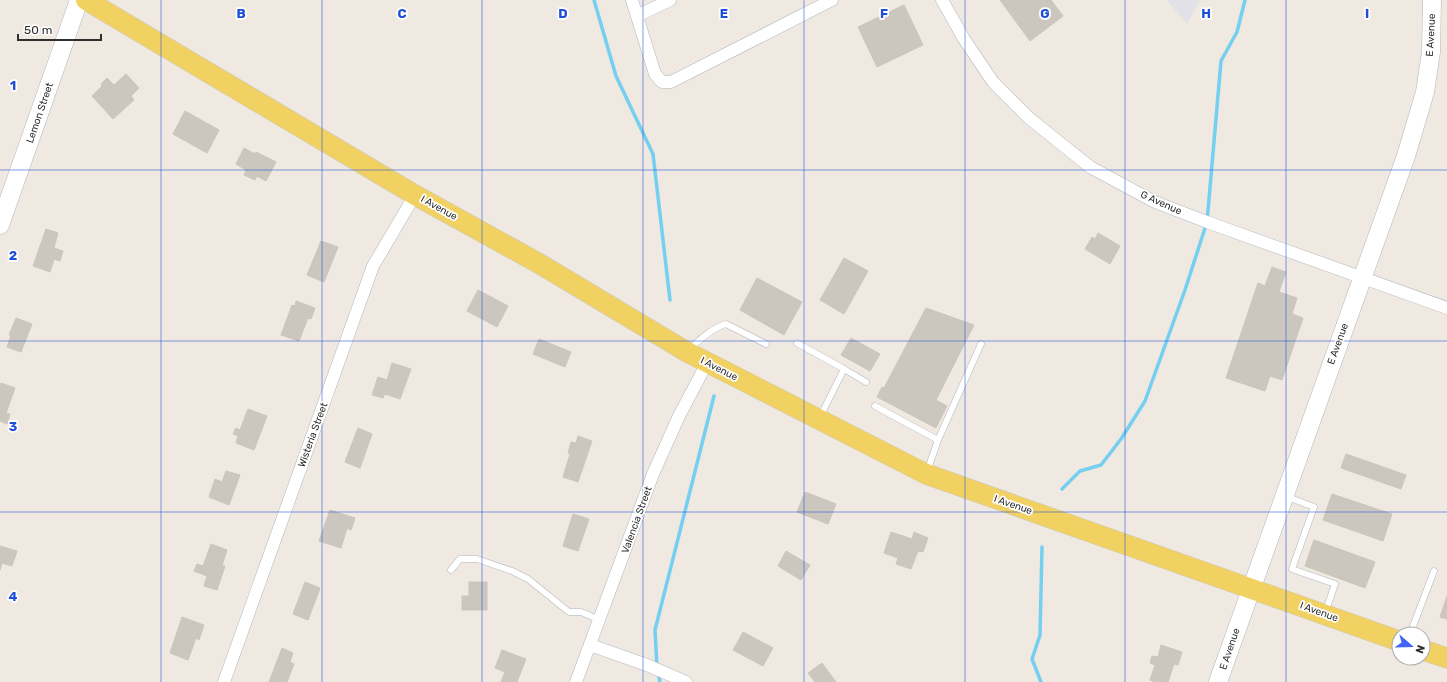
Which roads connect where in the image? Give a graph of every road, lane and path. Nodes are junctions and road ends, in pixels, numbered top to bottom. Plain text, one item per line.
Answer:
1 (79, 0) edge
2 (86, 0) edge
3 (632, 0) edge
4 (670, 0) edge
5 (832, 0) edge
6 (942, 0) edge
7 (1432, 0) edge
8 (637, 16) junction
9 (415, 195) junction
10 (0, 225) edge
11 (1362, 279) junction
12 (1447, 308) edge
13 (797, 343) dead end
14 (766, 344) dead end
15 (981, 344) dead end
16 (687, 352) junction
17 (707, 363) junction
18 (844, 369) junction
19 (866, 382) dead end
20 (875, 406) dead end
21 (818, 420) junction
22 (938, 440) junction
23 (926, 474) junction
24 (1284, 496) junction
25 (451, 570) dead end
26 (1434, 571) dead end
27 (1251, 588) junction
28 (1324, 614) junction
29 (600, 620) junction
30 (1413, 626) edge
31 (1391, 638) edge
32 (590, 645) junction
33 (1431, 653) edge
34 (1447, 658) edge
35 (224, 682) edge
36 (576, 682) edge
37 (686, 682) edge
38 (1218, 682) edge

1 - 10 street, Lemon Street
2 - 9 main road, I Avenue
3 - 8 street
4 - 8 street
5 - 8 street
6 - 11 street, G Avenue
7 - 11 street, E Avenue
9 - 16 main road, I Avenue
9 - 35 street, Wisteria Street
11 - 12 street, G Avenue
11 - 24 street, E Avenue
13 - 18 lane
14 - 16 lane
15 - 22 lane
16 - 17 main road, I Avenue
17 - 21 main road, I Avenue
17 - 29 street, Valencia Street
18 - 19 lane
18 - 21 lane
20 - 22 lane
21 - 23 main road, I Avenue
22 - 23 lane
23 - 27 main road, I Avenue
24 - 27 street, E Avenue
24 - 28 lane
25 - 29 lane
26 - 30 lane
27 - 28 main road, I Avenue
27 - 38 street, E Avenue
28 - 31 main road, I Avenue
29 - 32 street, Valencia Street
32 - 36 street, Valencia Street
32 - 37 street
33 - 34 main road

